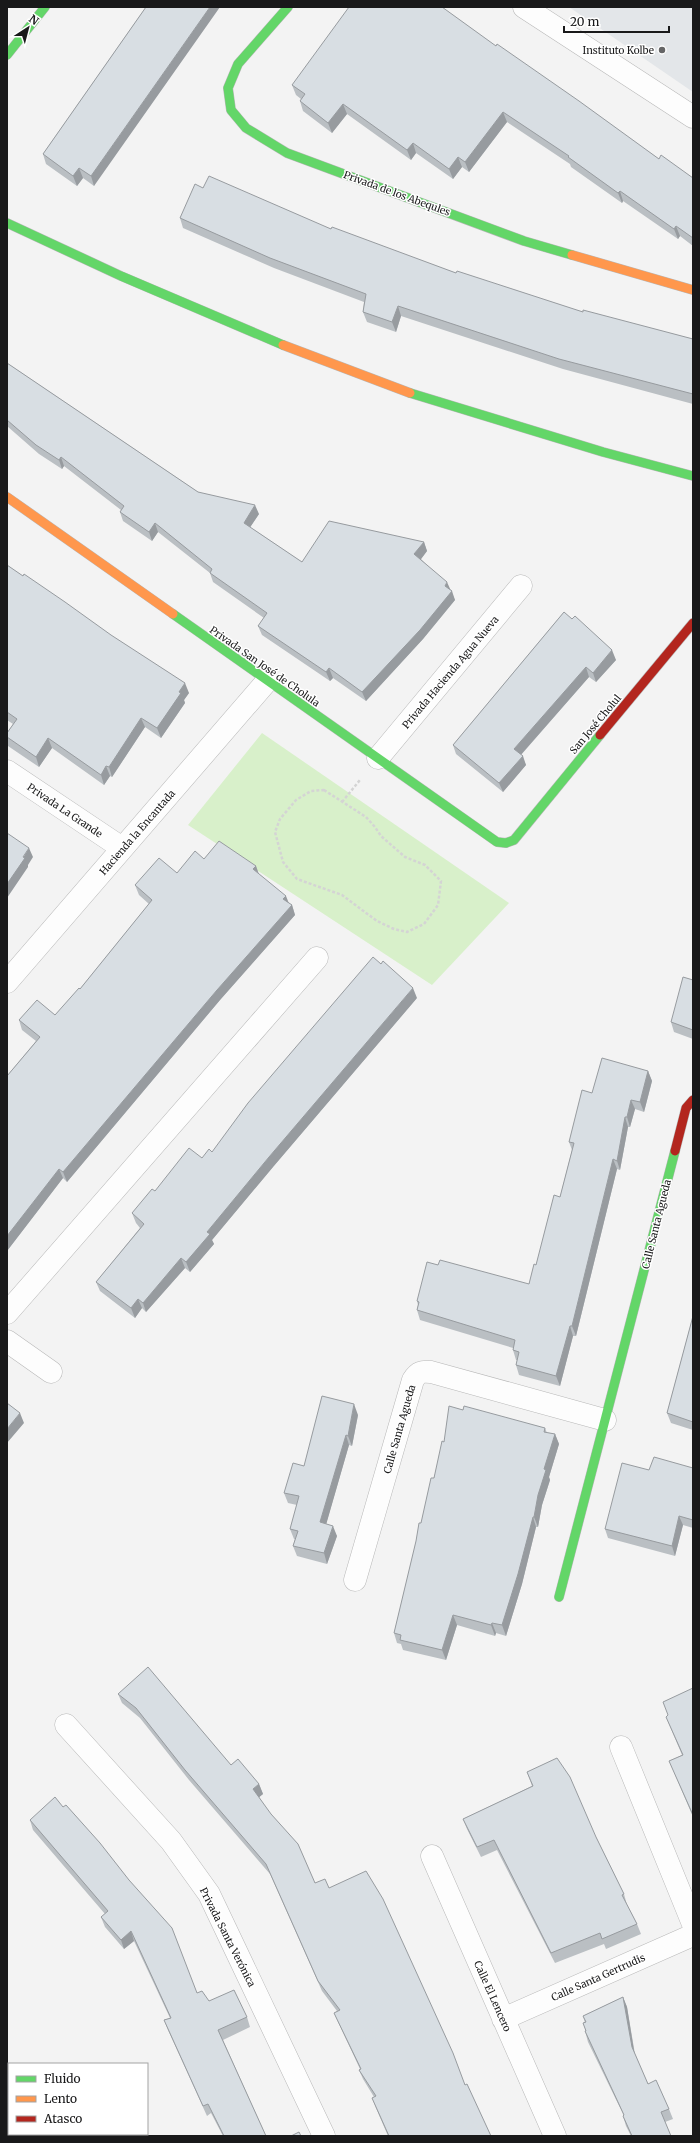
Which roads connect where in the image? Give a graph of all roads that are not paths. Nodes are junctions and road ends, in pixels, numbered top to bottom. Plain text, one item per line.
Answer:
1 (44, 7) edge
2 (288, 7) edge
3 (524, 7) edge
4 (7, 55) edge
5 (693, 117) edge
6 (7, 223) edge
7 (693, 290) edge
8 (693, 476) edge
9 (7, 497) edge
10 (521, 586) dead end
11 (693, 623) edge
12 (267, 681) junction
13 (378, 758) junction
14 (7, 771) edge
15 (514, 840) joint
16 (122, 848) junction
17 (317, 958) dead end
18 (7, 982) edge
19 (693, 1100) edge
20 (7, 1313) edge
21 (7, 1340) edge
22 (51, 1372) dead end
23 (605, 1420) junction
24 (354, 1580) dead end
25 (559, 1597) dead end
26 (66, 1725) dead end
27 (621, 1747) dead end
28 (432, 1856) dead end
29 (693, 1924) edge
30 (693, 1935) edge
31 (503, 2019) junction
32 (324, 2136) edge
33 (556, 2136) edge

1 - 4 street
2 - 7 street, Privada de los Abequles
3 - 5 street
6 - 8 street
9 - 12 street, Privada San José de Cholula
10 - 13 street, Privada Hacienda Agua Nueva
11 - 15 street, San José Cholul
12 - 13 street, Privada San José de Cholula
12 - 16 street, Hacienda la Encantada
13 - 15 street, Privada San José de Cholula
14 - 16 street, Privada La Grande
16 - 18 street, Hacienda la Encantada
17 - 20 street
19 - 23 street, Calle Santa Agueda
21 - 22 street
23 - 24 street, Calle Santa Agueda
23 - 25 street, Calle Santa Agueda
26 - 32 street, Privada Santa Verónica
27 - 29 street
28 - 31 street, Calle El Lencero
30 - 31 street, Calle Santa Gertrudis
31 - 33 street, Calle El Lencero

